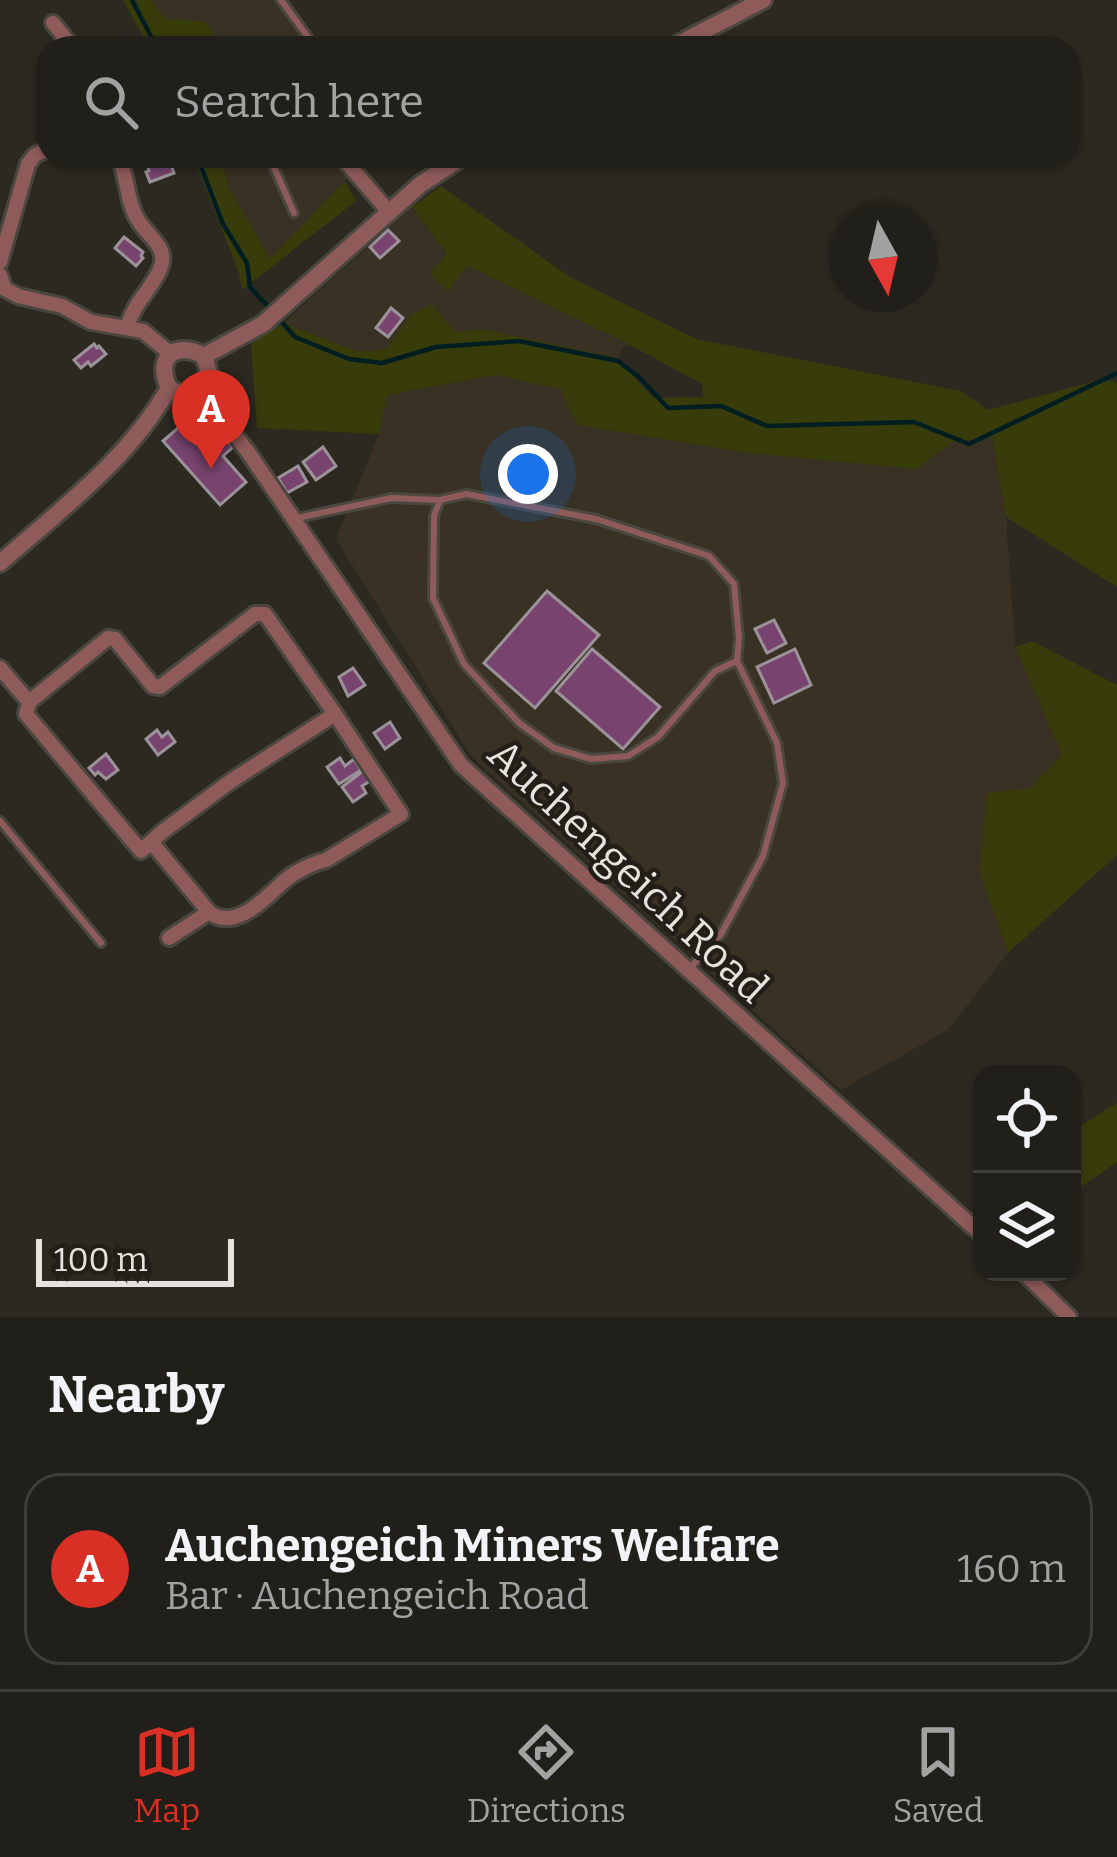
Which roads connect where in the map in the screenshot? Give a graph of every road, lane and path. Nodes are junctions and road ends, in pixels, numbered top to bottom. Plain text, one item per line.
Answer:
1 (281, 0) edge
2 (763, 0) edge
3 (53, 22) dead end
4 (64, 36) edge
5 (307, 36) edge
6 (694, 36) edge
7 (36, 154) edge
8 (121, 168) edge
9 (274, 168) edge
10 (351, 168) edge
11 (445, 168) edge
12 (389, 212) junction
13 (294, 213) dead end
14 (0, 262) edge
15 (2, 286) edge
16 (127, 327) junction
17 (171, 355) junction
18 (204, 356) junction
19 (169, 388) junction
20 (201, 389) junction
21 (440, 500) junction
22 (293, 519) junction
23 (0, 563) edge
24 (737, 661) junction
25 (0, 668) edge
26 (29, 702) junction
27 (335, 714) junction
28 (0, 821) edge
29 (152, 844) junction
30 (209, 912) junction
31 (169, 938) dead end
32 (101, 943) dead end
33 (687, 971) junction
34 (973, 1227) edge
35 (1032, 1281) edge
36 (1069, 1317) edge

1 - 5 lane
2 - 6 street
3 - 4 street
7 - 14 street
8 - 16 street
9 - 13 lane
10 - 12 street
11 - 12 street
12 - 18 street
15 - 16 street
16 - 17 street
17 - 18 street
17 - 19 street
18 - 20 street
19 - 20 street
19 - 23 street
20 - 22 street, Auchengeich Road
21 - 22 lane
21 - 24 lane
21 - 24 lane
22 - 33 street, Auchengeich Road
24 - 33 lane
25 - 26 street
26 - 27 street
26 - 29 street
27 - 29 street
27 - 30 street
28 - 32 lane
29 - 30 street
30 - 31 street
33 - 34 street, Auchengeich Road
35 - 36 street

